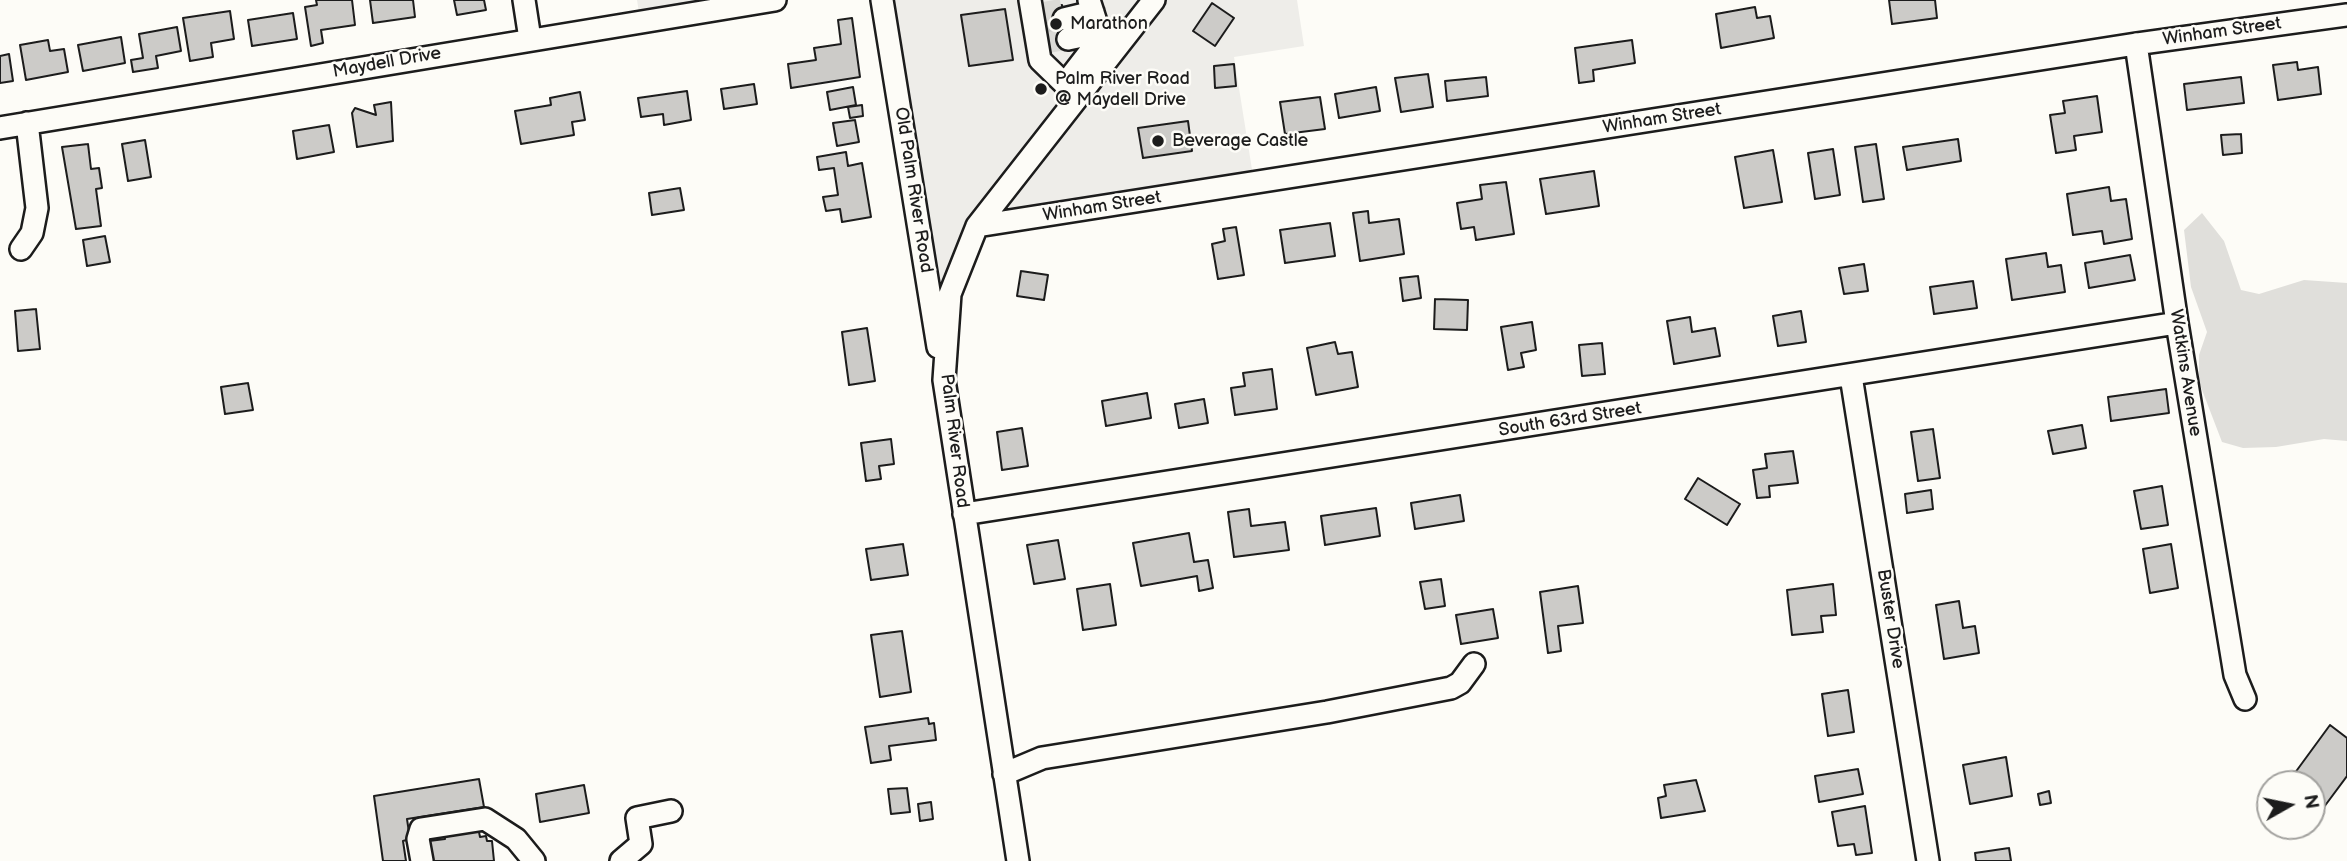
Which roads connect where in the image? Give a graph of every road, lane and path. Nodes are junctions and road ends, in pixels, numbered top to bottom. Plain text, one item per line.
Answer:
1 (524, 0) edge
2 (775, 0) edge
3 (882, 0) edge
4 (1154, 0) edge
5 (726, 4) edge
6 (663, 9) edge
7 (2342, 10) edge
8 (1099, 19) edge
9 (1038, 25) edge
10 (530, 39) junction
11 (2136, 44) junction
12 (1072, 91) junction
13 (27, 124) junction
14 (0, 128) edge
15 (977, 226) junction
16 (21, 249) dead end
17 (2177, 323) junction
18 (1852, 376) junction
19 (944, 380) junction
20 (964, 514) junction
21 (1474, 664) dead end
22 (2245, 699) dead end
23 (1004, 774) junction
24 (671, 811) dead end
25 (422, 861) edge
26 (534, 861) edge
27 (621, 861) edge
28 (1018, 861) edge
29 (1928, 861) edge

1 - 10 street
2 - 5 street, Maydell Drive
3 - 19 street, Old Palm River Road
4 - 8 street, Palm River Road
5 - 6 street, Maydell Drive
6 - 10 street, Maydell Drive
7 - 11 street, Winham Street
8 - 8 street
8 - 12 street, Palm River Road
9 - 12 street
10 - 13 street, Maydell Drive
11 - 15 street, Winham Street
11 - 17 street, Watkins Avenue
12 - 15 street, Palm River Road
13 - 14 street, Maydell Drive
13 - 16 street
15 - 19 street, Palm River Road
17 - 18 street, South 63rd Street
17 - 22 street, Watkins Avenue
18 - 20 street, South 63rd Street
18 - 29 street, Buster Drive
19 - 20 street, Palm River Road
20 - 23 street, Palm River Road
21 - 23 street
23 - 28 street, Palm River Road
24 - 27 street
25 - 26 street

